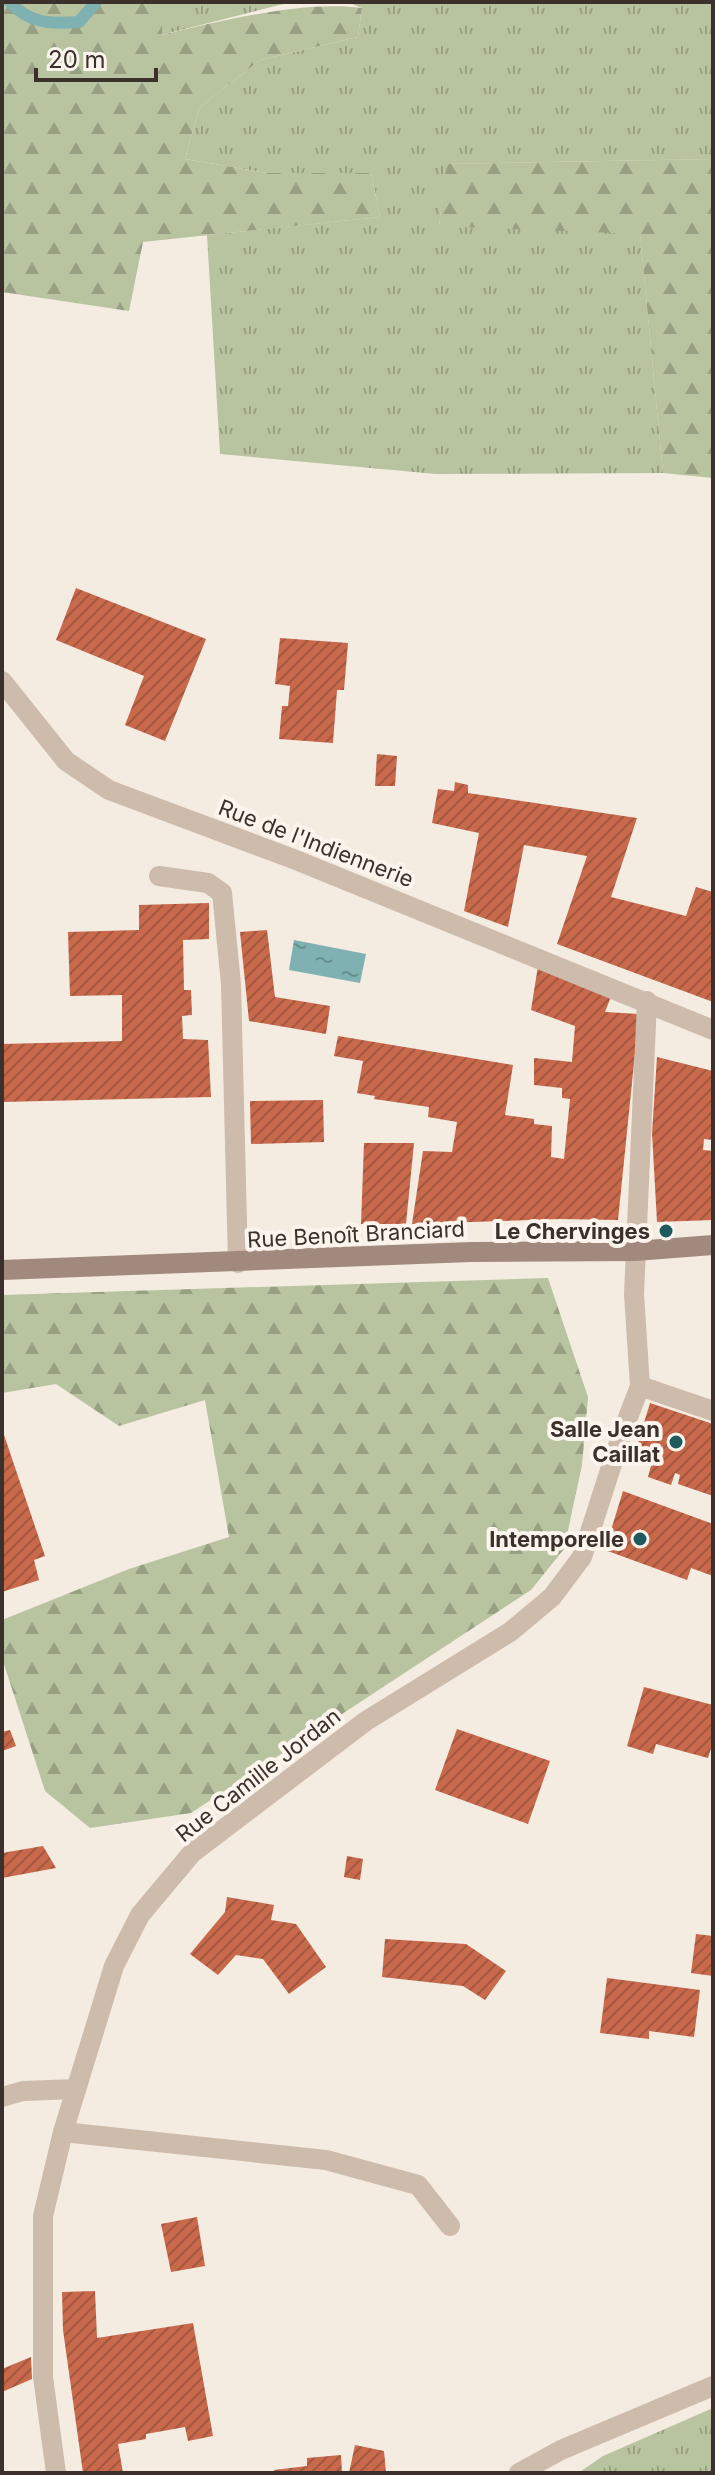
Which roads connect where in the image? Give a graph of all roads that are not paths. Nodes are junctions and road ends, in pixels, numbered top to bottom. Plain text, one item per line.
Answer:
1 (2, 681) edge
2 (159, 876) dead end
3 (647, 1001) junction
4 (713, 1030) edge
5 (713, 1245) edge
6 (635, 1251) junction
7 (238, 1263) junction
8 (2, 1270) edge
9 (640, 1386) junction
10 (713, 1411) edge
11 (76, 2089) junction
12 (2, 2097) edge
13 (63, 2132) junction
14 (450, 2226) dead end
15 (713, 2386) edge
16 (56, 2473) edge
17 (519, 2473) edge

1 - 3 street, Rue de l'Indiennerie
2 - 7 street
3 - 4 street, Rue de l'Indiennerie
3 - 6 street
5 - 6 street, Rue Benoît Branciard
6 - 7 street, Rue Benoît Branciard
6 - 9 street, Rue Camille Jordan
7 - 8 street, Rue Benoît Branciard
9 - 10 street
9 - 11 street, Rue Camille Jordan
11 - 12 street
11 - 13 street, Rue Camille Jordan
13 - 14 street
13 - 16 street, Rue Camille Jordan
15 - 17 street

